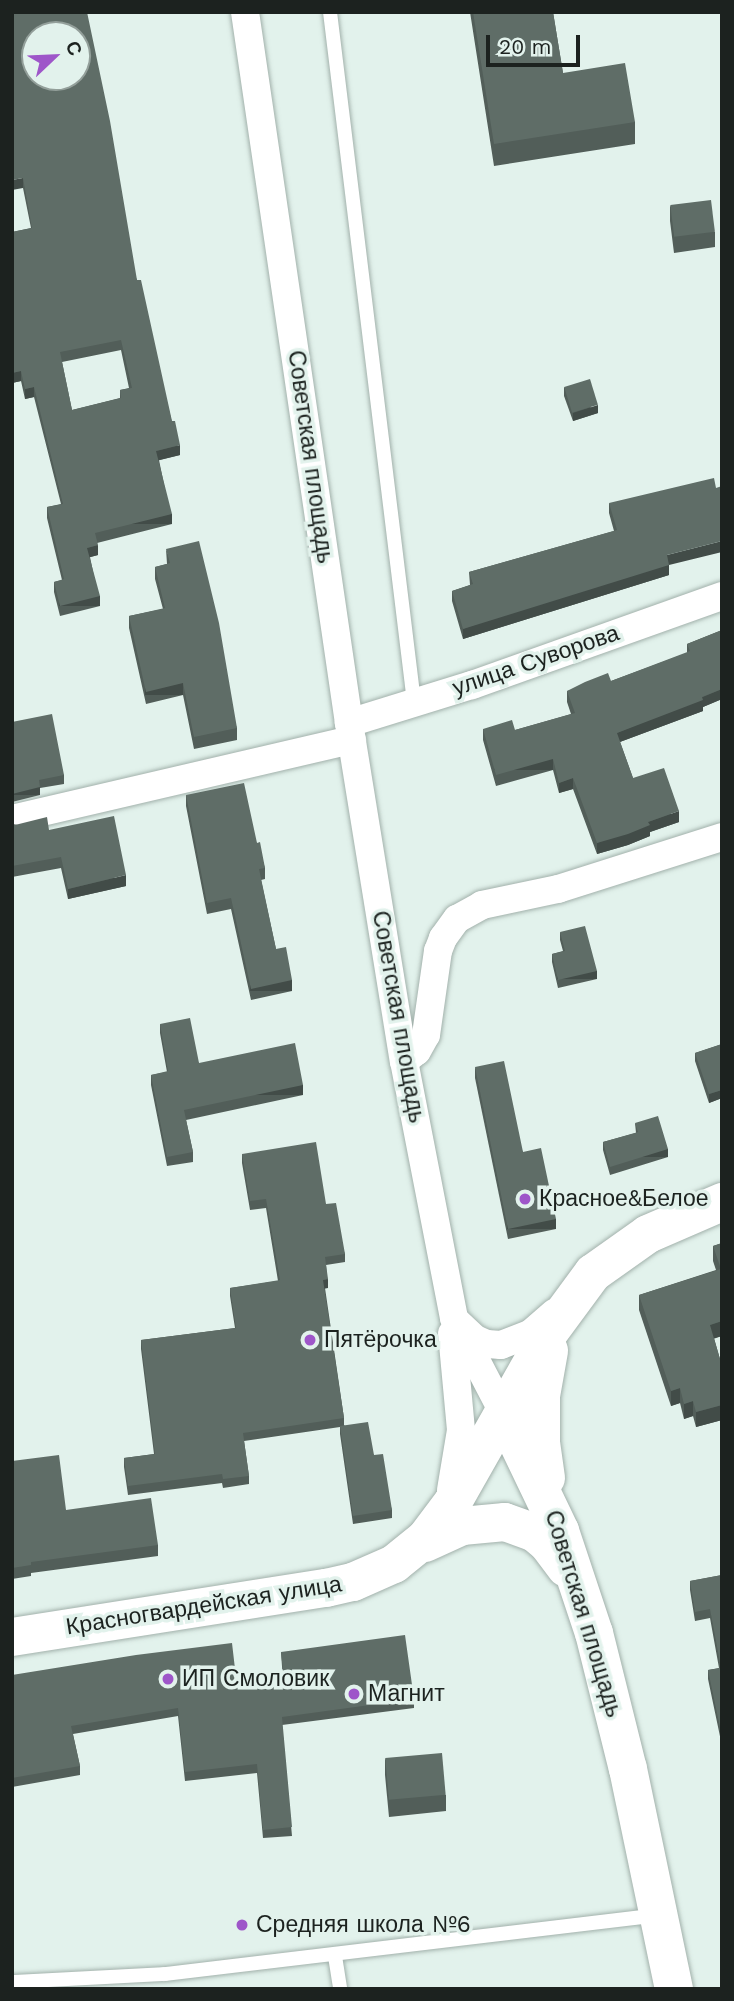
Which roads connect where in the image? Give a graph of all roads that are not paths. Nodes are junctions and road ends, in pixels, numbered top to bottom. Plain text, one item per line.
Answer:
1 (245, 12) edge
2 (330, 12) edge
3 (722, 596) edge
4 (414, 702) junction
5 (351, 731) junction
6 (12, 819) edge
7 (722, 837) edge
8 (404, 1061) junction
9 (722, 1202) edge
10 (446, 1288) junction
11 (573, 1297) junction
12 (454, 1318) junction
13 (505, 1414) junction
14 (439, 1522) junction
15 (560, 1531) junction
16 (412, 1551) junction
17 (584, 1604) junction
18 (12, 1637) edge
19 (660, 1915) junction
20 (335, 1956) junction
21 (12, 1982) edge
22 (340, 1989) edge
23 (674, 1989) edge

1 - 5 street, Советская площадь
2 - 4 lane
3 - 4 street, улица Суворова
4 - 5 street, улица Суворова
5 - 6 street, улица Суворова
5 - 8 street, Советская площадь
7 - 8 street
8 - 10 street, Советская площадь
9 - 11 street, Красногвардейская улица
10 - 12 street, Советская площадь
10 - 14 street
11 - 12 street
11 - 13 street, Красногвардейская улица
11 - 15 street
12 - 13 street, Советская площадь
13 - 14 street, Красногвардейская улица
13 - 15 street, Советская площадь
14 - 16 street, Красногвардейская улица
15 - 17 street, Советская площадь
16 - 17 street
16 - 18 street, Красногвардейская улица
17 - 19 street, Советская площадь
19 - 20 lane
19 - 23 street, Советская площадь
20 - 21 lane
20 - 22 lane

